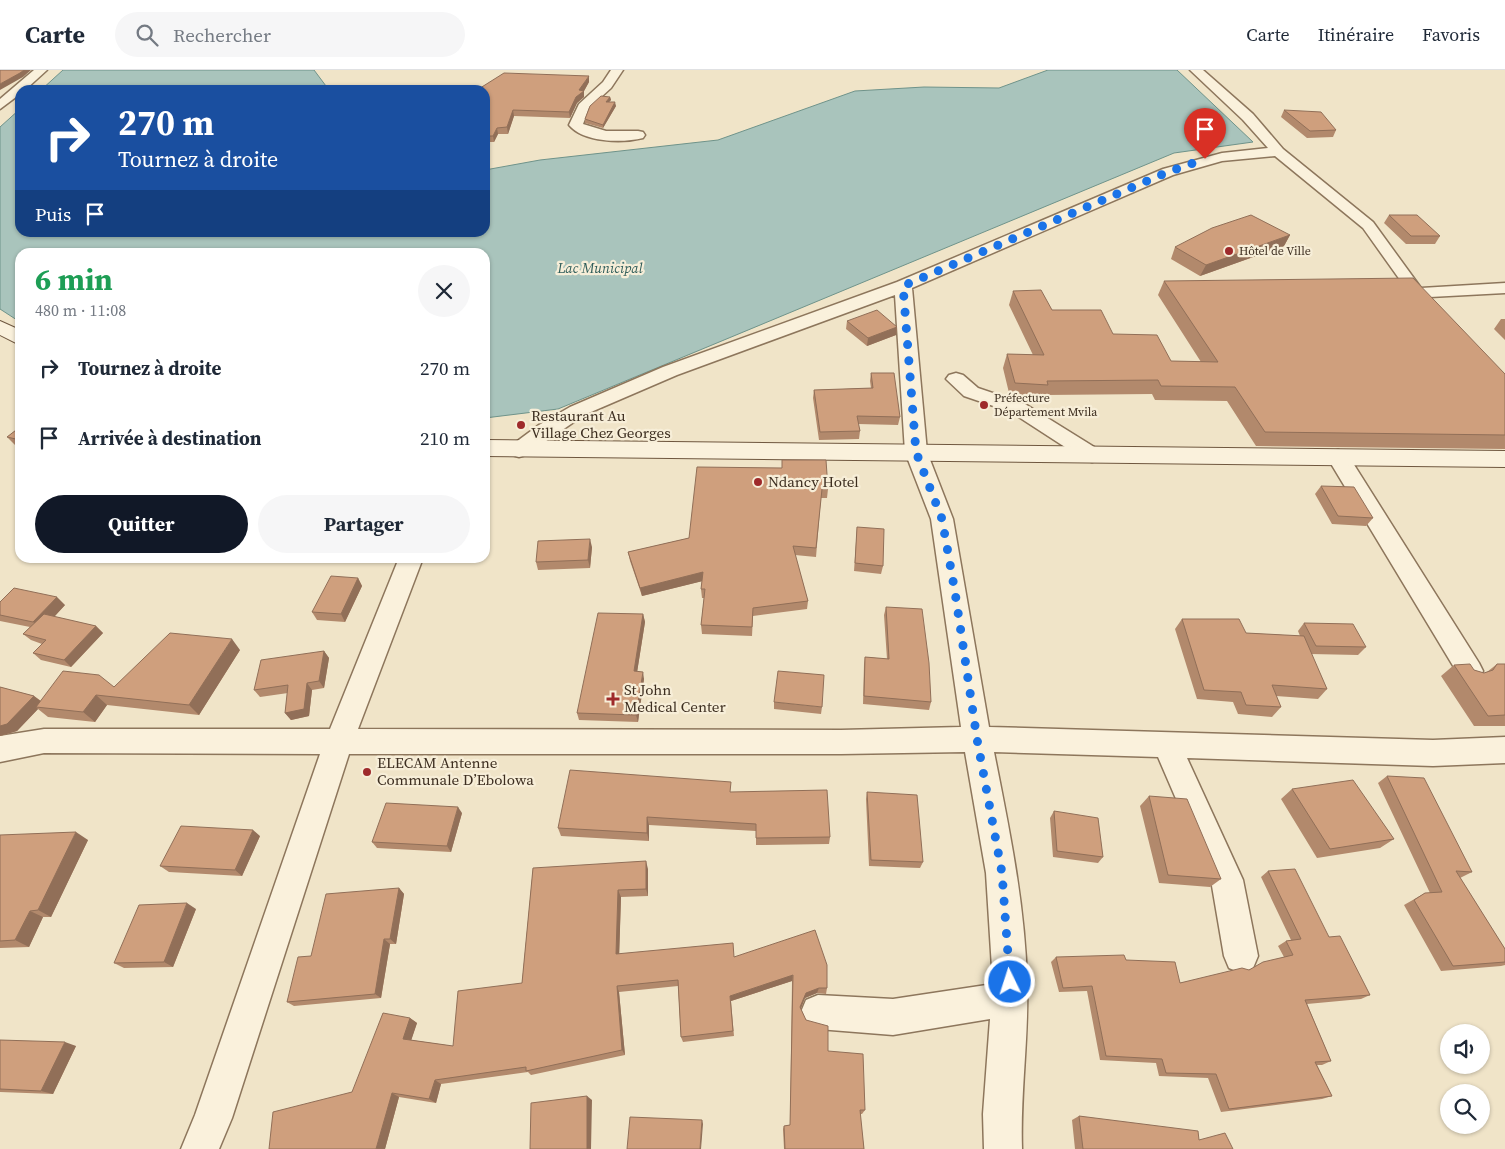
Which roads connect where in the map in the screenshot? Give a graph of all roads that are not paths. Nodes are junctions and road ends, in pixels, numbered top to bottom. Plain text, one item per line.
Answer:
1 (41, 70) edge
2 (617, 70) edge
3 (1196, 70) edge
4 (23, 85) edge
5 (15, 92) edge
6 (0, 105) edge
7 (638, 135) dead end
8 (1278, 152) junction
9 (903, 286) junction
10 (1505, 288) edge
11 (1416, 293) junction
12 (1436, 315) edge
13 (0, 327) edge
14 (15, 336) edge
15 (956, 379) dead end
16 (490, 448) edge
17 (519, 450) junction
18 (916, 452) junction
19 (1092, 454) junction
20 (1338, 457) junction
21 (1505, 459) edge
22 (409, 563) edge
23 (1470, 671) edge
24 (977, 739) junction
25 (339, 741) junction
26 (1167, 745) junction
27 (0, 749) edge
28 (1505, 750) edge
29 (1241, 956) dead end
30 (1009, 1000) junction
31 (818, 1012) dead end
32 (200, 1149) edge
33 (1003, 1149) edge

1 - 4 street
2 - 7 street
3 - 8 street
5 - 6 street
8 - 9 street
8 - 11 street
9 - 17 street
9 - 18 street
10 - 11 street
11 - 12 street
13 - 14 street
15 - 19 street
16 - 17 street
17 - 18 street
18 - 19 street
18 - 24 street
19 - 20 street
20 - 21 street
20 - 23 street
22 - 25 street
24 - 25 street
24 - 26 street
24 - 30 street
25 - 27 street
25 - 32 street
26 - 28 street
26 - 29 street
30 - 31 street
30 - 33 street

